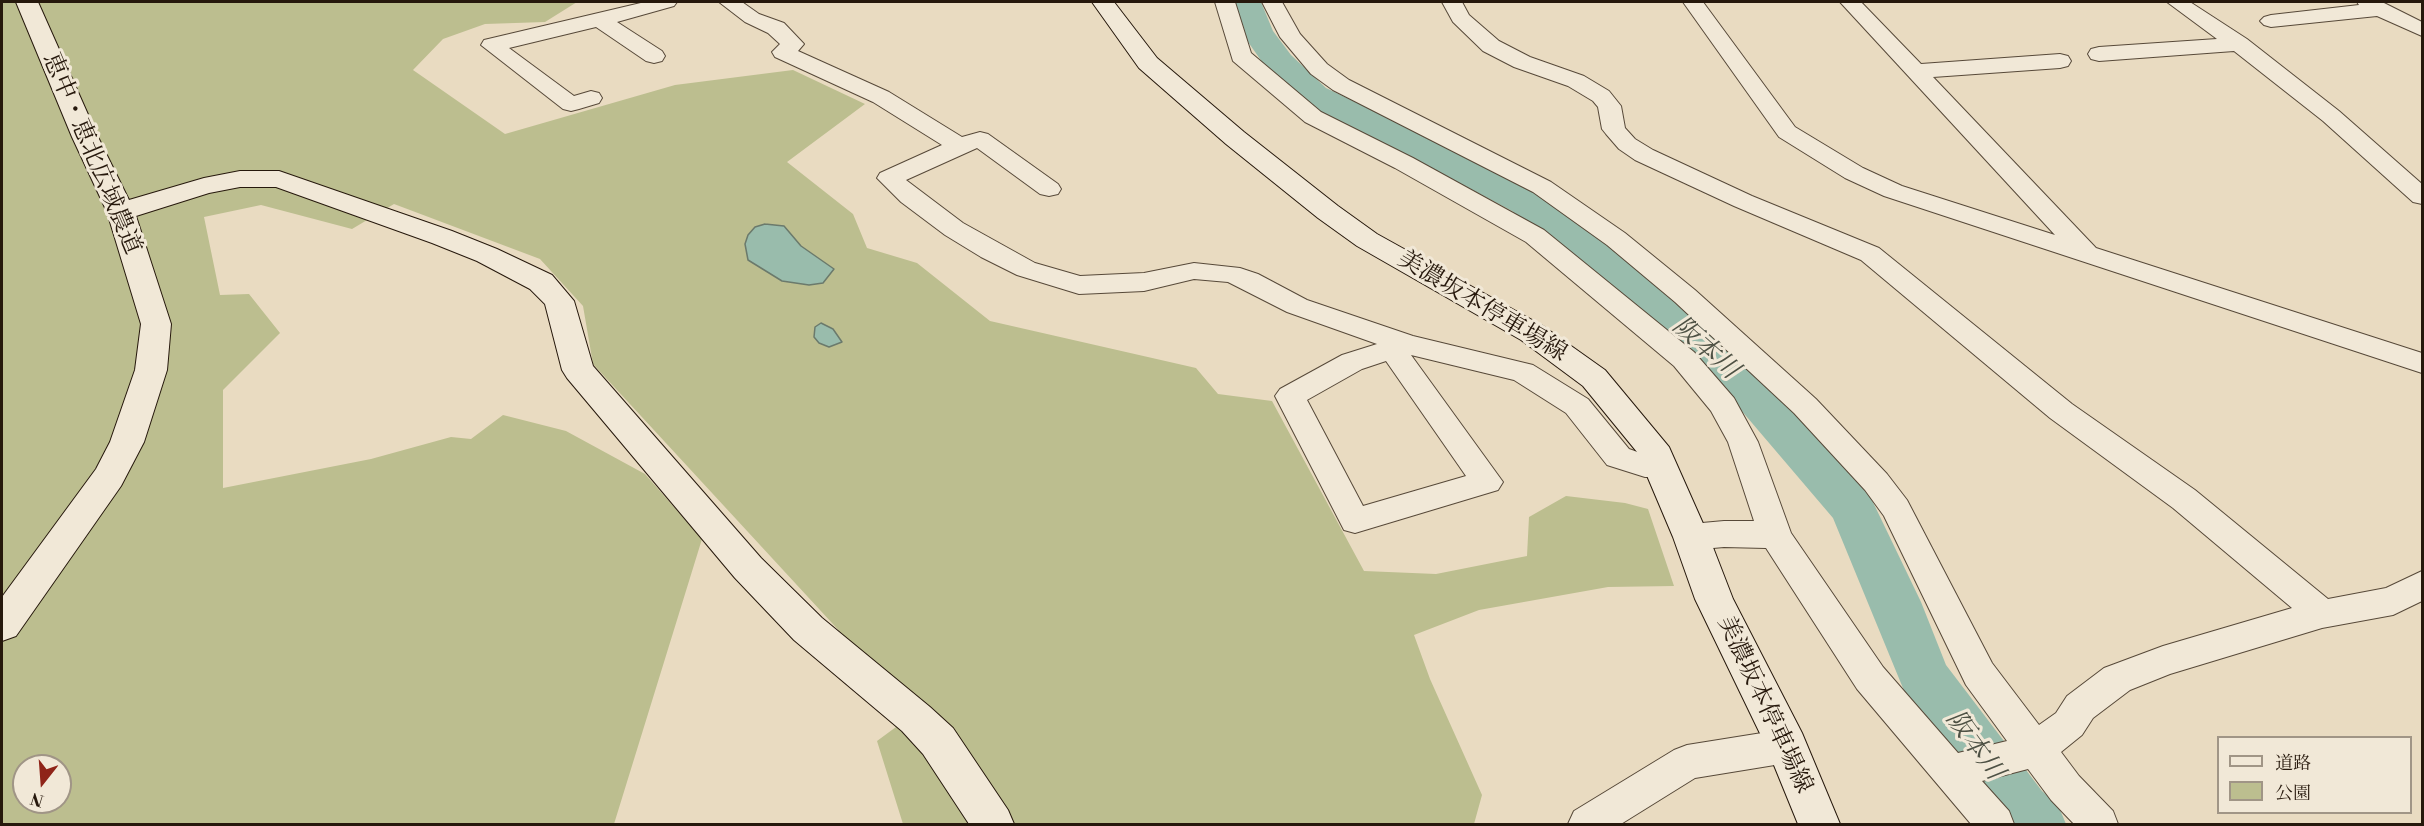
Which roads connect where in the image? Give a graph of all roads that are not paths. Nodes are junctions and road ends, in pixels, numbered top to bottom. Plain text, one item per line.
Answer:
1 (27, 2) edge
2 (667, 2) edge
3 (729, 2) edge
4 (1102, 2) edge
5 (1225, 2) edge
6 (1272, 2) edge
7 (1452, 2) edge
8 (1693, 2) edge
9 (1850, 2) edge
10 (2177, 2) edge
11 (2374, 5) edge
12 (600, 20) junction
13 (2271, 21) dead end
14 (2422, 30) edge
15 (2239, 44) junction
16 (2099, 54) dead end
17 (654, 56) dead end
18 (2060, 61) dead end
19 (1917, 71) junction
20 (591, 98) dead end
21 (960, 146) junction
22 (1049, 189) dead end
23 (2422, 197) edge
24 (121, 212) junction
25 (2087, 253) junction
26 (1400, 346) junction
27 (2422, 363) edge
28 (1660, 466) junction
29 (1692, 537) junction
30 (1776, 537) junction
31 (2422, 585) edge
32 (2322, 614) junction
33 (2, 625) edge
34 (1787, 746) junction
35 (2030, 751) junction
36 (1960, 770) junction
37 (993, 825) edge
38 (1588, 825) edge
39 (1819, 825) edge
40 (1995, 825) edge
41 (2099, 825) edge

1 - 24 street, 恵中・恵北広域農道
2 - 12 street
3 - 21 street
4 - 28 street, 美濃坂本停車場線
5 - 30 street
6 - 35 street
7 - 32 street
8 - 25 street
9 - 19 street
10 - 15 street
11 - 13 street
11 - 14 street
12 - 17 street
12 - 20 street
15 - 16 street
15 - 23 street
18 - 19 street
19 - 25 street
21 - 22 street
21 - 26 street
24 - 33 street, 恵中・恵北広域農道
24 - 37 street
25 - 27 street
26 - 26 street
26 - 28 street
28 - 29 street, 美濃坂本停車場線
29 - 30 street
29 - 34 street, 美濃坂本停車場線
30 - 36 street
31 - 32 street
32 - 35 street
34 - 38 street
34 - 39 street, 美濃坂本停車場線
35 - 36 street
35 - 41 street
36 - 40 street

